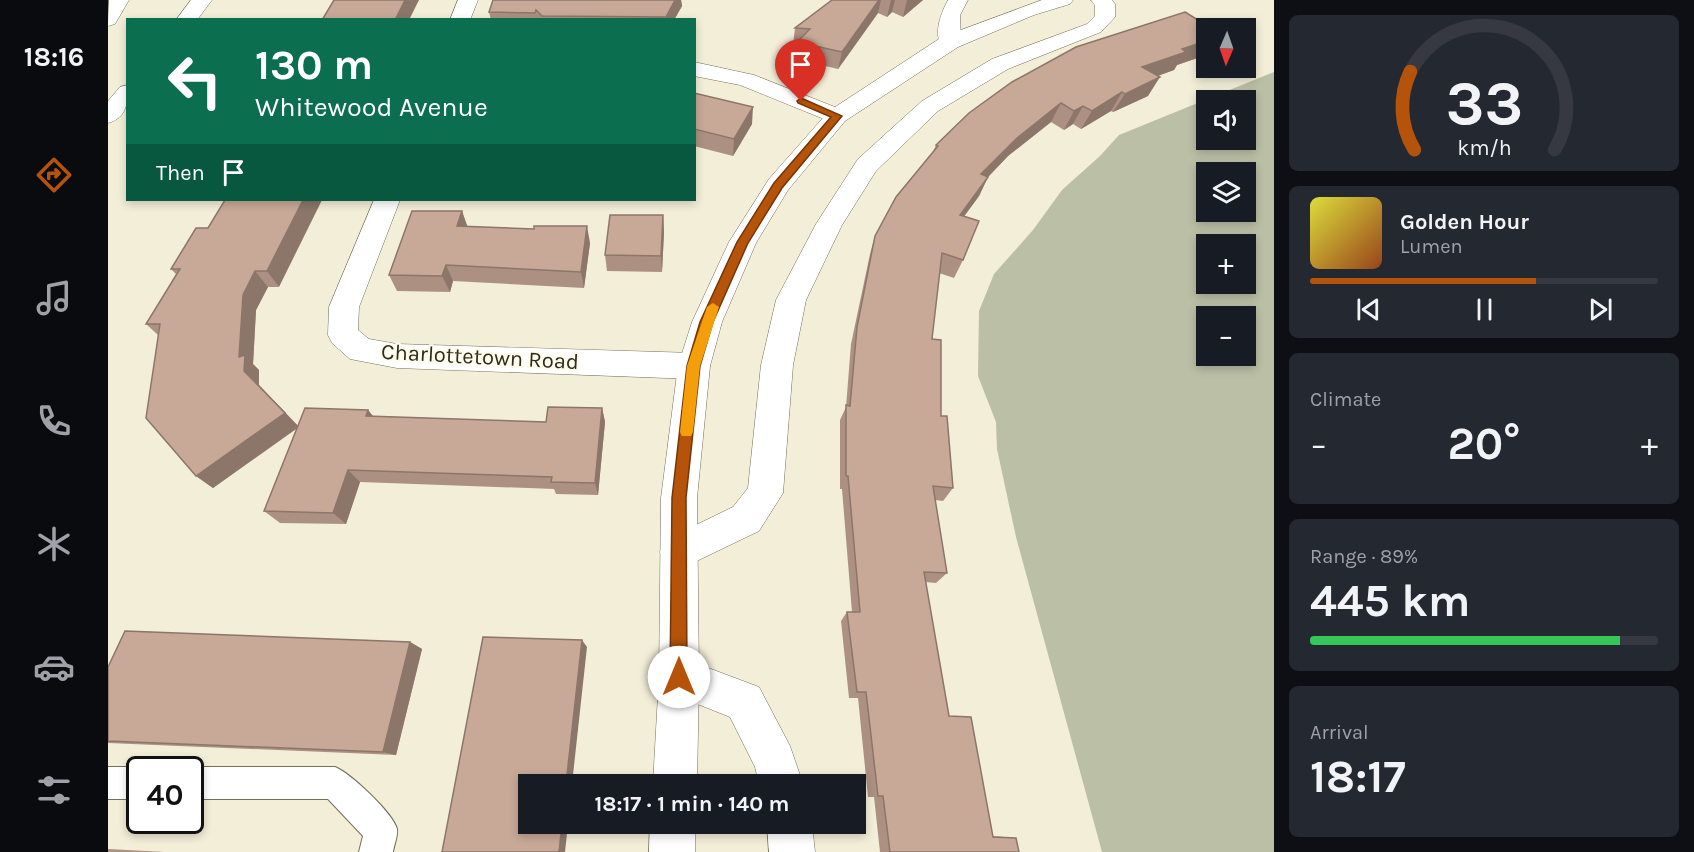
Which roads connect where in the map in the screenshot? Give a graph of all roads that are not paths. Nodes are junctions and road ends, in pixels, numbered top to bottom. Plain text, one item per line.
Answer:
1 (119, 0) edge
2 (202, 0) edge
3 (468, 0) edge
4 (958, 0) edge
5 (1063, 0) edge
6 (1101, 0) edge
7 (188, 18) edge
8 (461, 18) edge
9 (108, 20) edge
10 (950, 42) junction
11 (696, 69) edge
12 (126, 94) edge
13 (108, 116) edge
14 (837, 116) junction
15 (387, 201) edge
16 (694, 366) junction
17 (678, 552) junction
18 (679, 677) junction
19 (675, 774) edge
20 (778, 774) edge
21 (108, 783) edge
22 (126, 783) edge
23 (204, 783) edge
24 (673, 834) edge
25 (791, 834) edge
26 (376, 852) edge
27 (672, 852) edge
28 (792, 852) edge

1 - 9 street
2 - 7 street
3 - 8 street
4 - 10 street
5 - 10 street
6 - 17 street
10 - 14 street
11 - 14 street
12 - 13 street
14 - 16 street
15 - 16 street, Charlottetown Road
16 - 17 street
17 - 18 street
18 - 19 street
18 - 20 street
21 - 22 lane
23 - 26 lane
24 - 27 street
25 - 28 street

